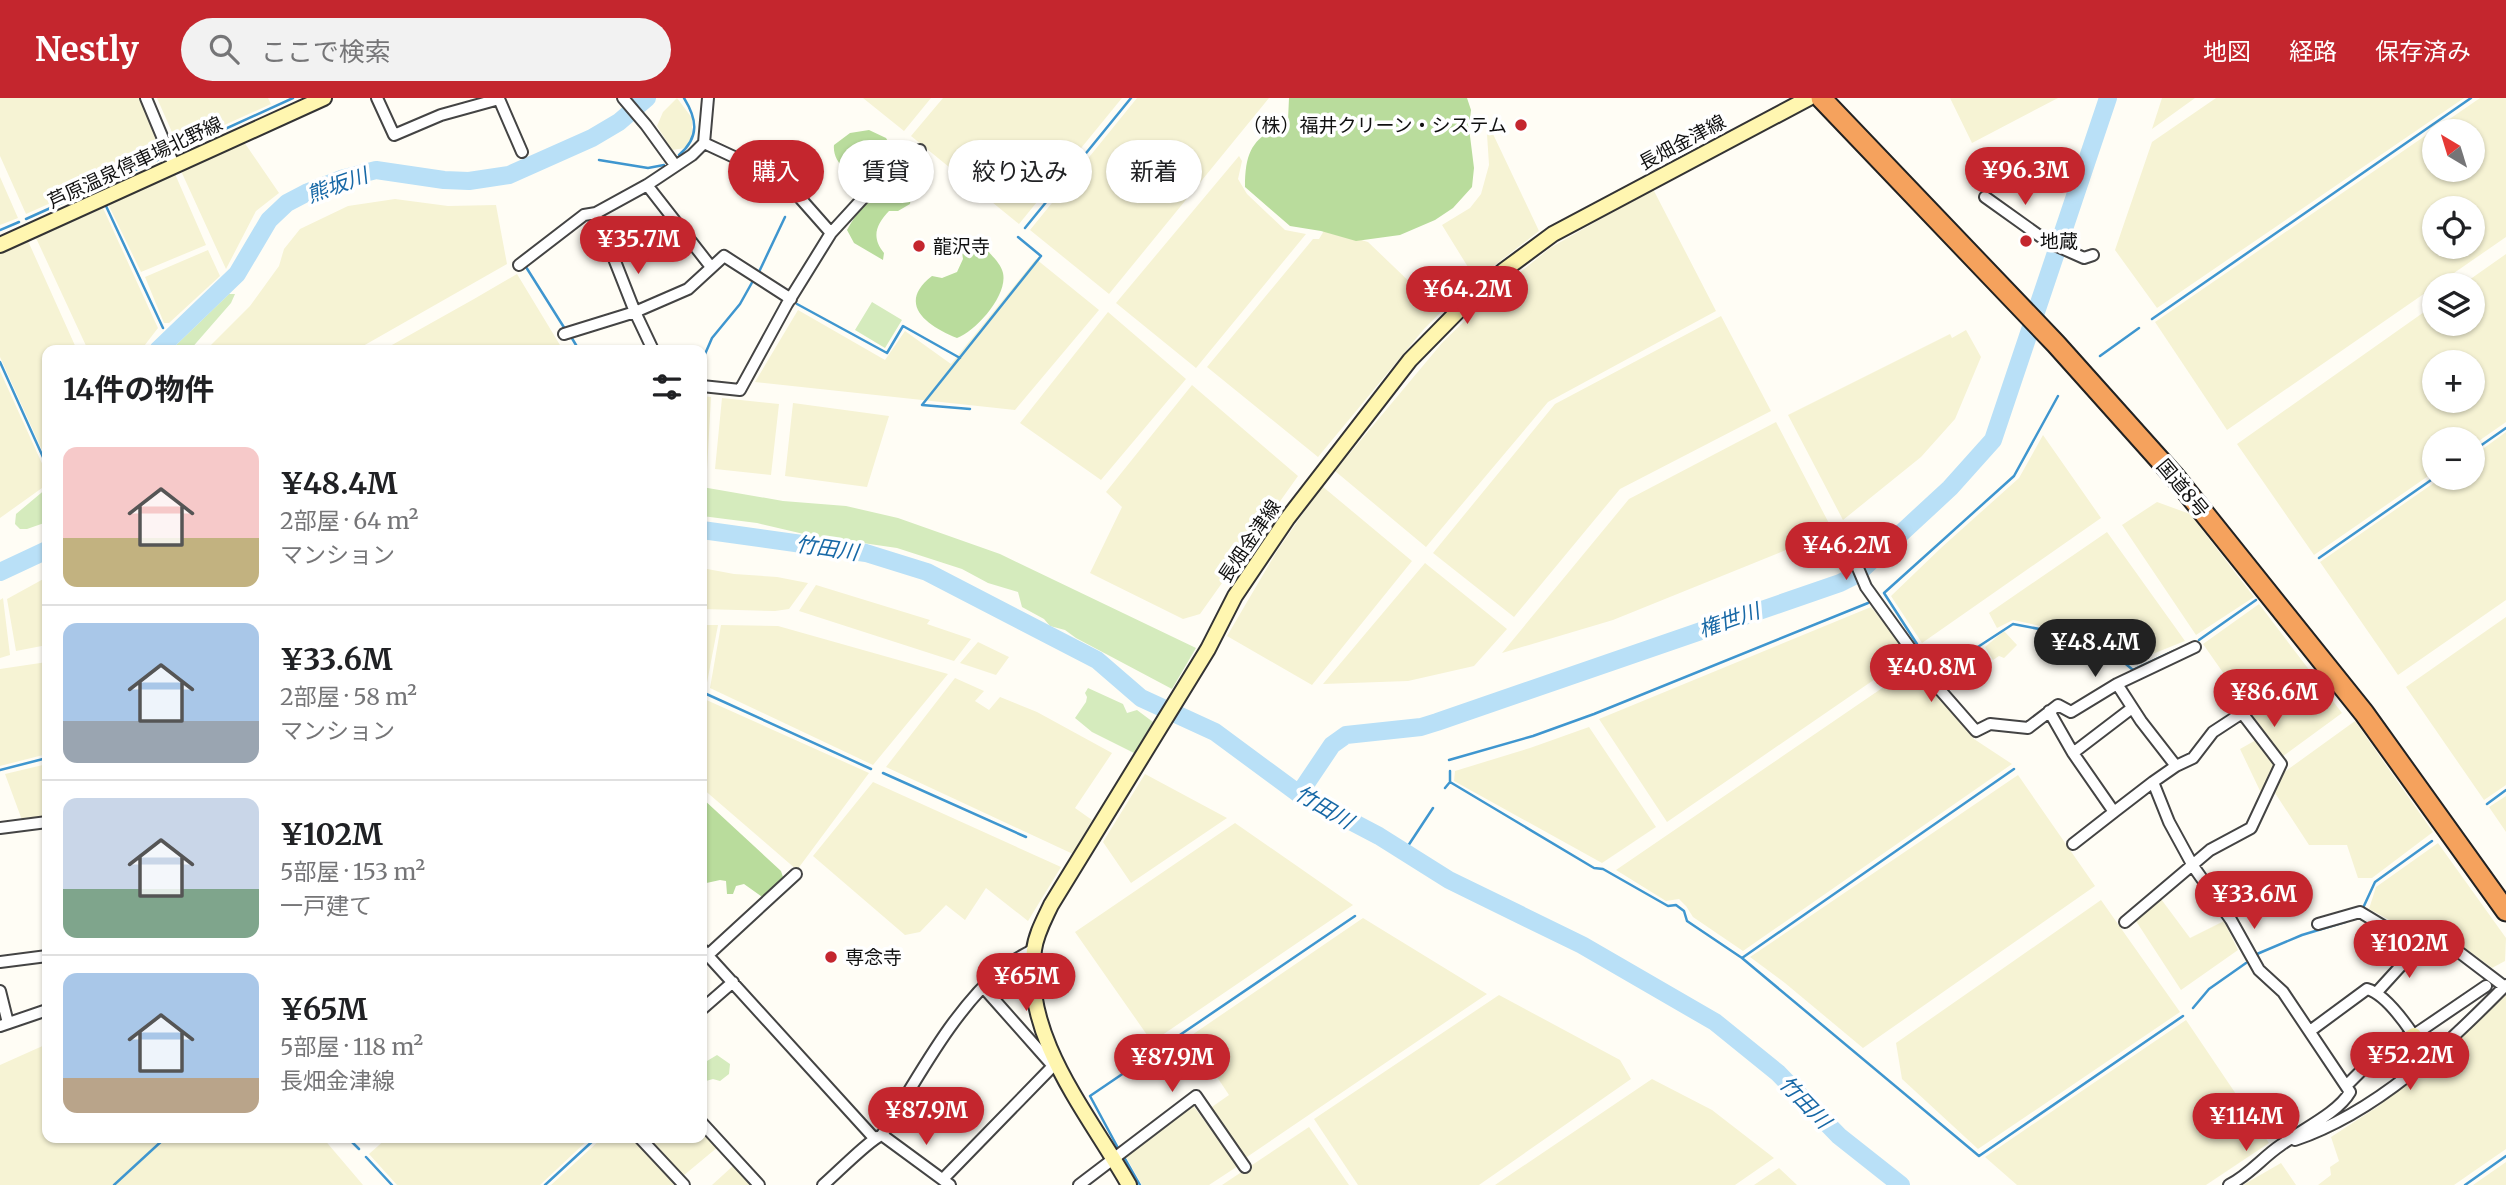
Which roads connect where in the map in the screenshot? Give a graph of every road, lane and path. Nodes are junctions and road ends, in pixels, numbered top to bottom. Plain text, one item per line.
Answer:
1 (146, 98) edge
2 (324, 98) edge
3 (377, 98) edge
4 (708, 98) edge
5 (1810, 98) edge
6 (1821, 98) edge
7 (499, 99) edge
8 (625, 101) edge
9 (704, 143) junction
10 (522, 152) dead end
11 (675, 164) junction
12 (174, 165) junction
13 (647, 186) junction
14 (1985, 197) dead end
15 (858, 203) edge
16 (596, 213) junction
17 (831, 233) junction
18 (0, 245) edge
19 (2089, 256) dead end
20 (519, 265) dead end
21 (711, 267) junction
22 (791, 299) junction
23 (635, 312) junction
24 (564, 334) dead end
25 (651, 345) edge
26 (707, 387) edge
27 (1846, 540) dead end
28 (2195, 647) dead end
29 (2117, 684) junction
30 (2132, 708) junction
31 (2049, 711) junction
32 (2074, 753) junction
33 (2176, 766) junction
34 (2153, 782) junction
35 (2114, 812) junction
36 (42, 823) edge
37 (0, 828) edge
38 (2073, 844) dead end
39 (2193, 866) junction
40 (796, 874) dead end
41 (2506, 911) edge
42 (2126, 922) dead end
43 (2318, 924) dead end
44 (2418, 947) junction
45 (1034, 949) junction
46 (707, 950) edge
47 (707, 954) edge
48 (42, 957) edge
49 (0, 961) edge
50 (733, 982) junction
51 (2486, 986) dead end
52 (2505, 986) edge
53 (983, 987) junction
54 (2377, 992) junction
55 (1, 997) edge
56 (707, 1005) edge
57 (42, 1012) edge
58 (4, 1024) edge
59 (2310, 1031) junction
60 (2408, 1038) junction
61 (2428, 1058) junction
62 (1055, 1065) junction
63 (2349, 1088) junction
64 (2361, 1108) junction
65 (707, 1129) edge
66 (878, 1136) junction
67 (645, 1143) edge
68 (2279, 1146) junction
69 (1114, 1158) junction
70 (1245, 1167) dead end
71 (947, 1182) edge
72 (684, 1185) edge
73 (760, 1185) edge
74 (822, 1185) edge
75 (1079, 1185) edge
76 (1129, 1185) edge
77 (2229, 1185) edge

1 - 12 street
2 - 12 main road, 芦原温泉停車場北野線
3 - 7 street
4 - 9 street
5 - 45 main road, 長畑金津線
6 - 41 highway, 国道8号
7 - 10 street
8 - 11 street
9 - 11 street
9 - 17 street
11 - 13 street
12 - 18 main road, 芦原温泉停車場北野線
13 - 16 street
13 - 21 street
14 - 19 street
15 - 17 street
16 - 20 street
16 - 23 street
17 - 22 street
21 - 22 street
21 - 23 street
22 - 26 street
23 - 24 street
23 - 25 street
27 - 31 street
28 - 29 street
29 - 30 street
29 - 31 street
30 - 32 street
30 - 33 street
31 - 32 street
32 - 35 street
33 - 34 street
33 - 39 street
34 - 35 street
34 - 39 street
35 - 38 street
36 - 37 street
39 - 42 street
39 - 59 street
40 - 46 street
43 - 44 street
44 - 52 street
44 - 54 street
45 - 53 street
45 - 62 main road, 長畑金津線
47 - 50 street
48 - 49 street
50 - 56 street
50 - 66 street
51 - 60 street
52 - 61 street
53 - 62 street
53 - 66 street
54 - 59 street
54 - 60 street
55 - 58 street
57 - 58 street
59 - 63 street
60 - 61 street
60 - 63 street
61 - 64 street
62 - 69 main road, 長畑金津線
62 - 71 street
63 - 64 street
63 - 68 street
64 - 68 street
65 - 73 street
66 - 71 street
66 - 74 street
67 - 72 street
68 - 77 street
69 - 70 street
69 - 75 street
69 - 76 main road, 長畑金津線

